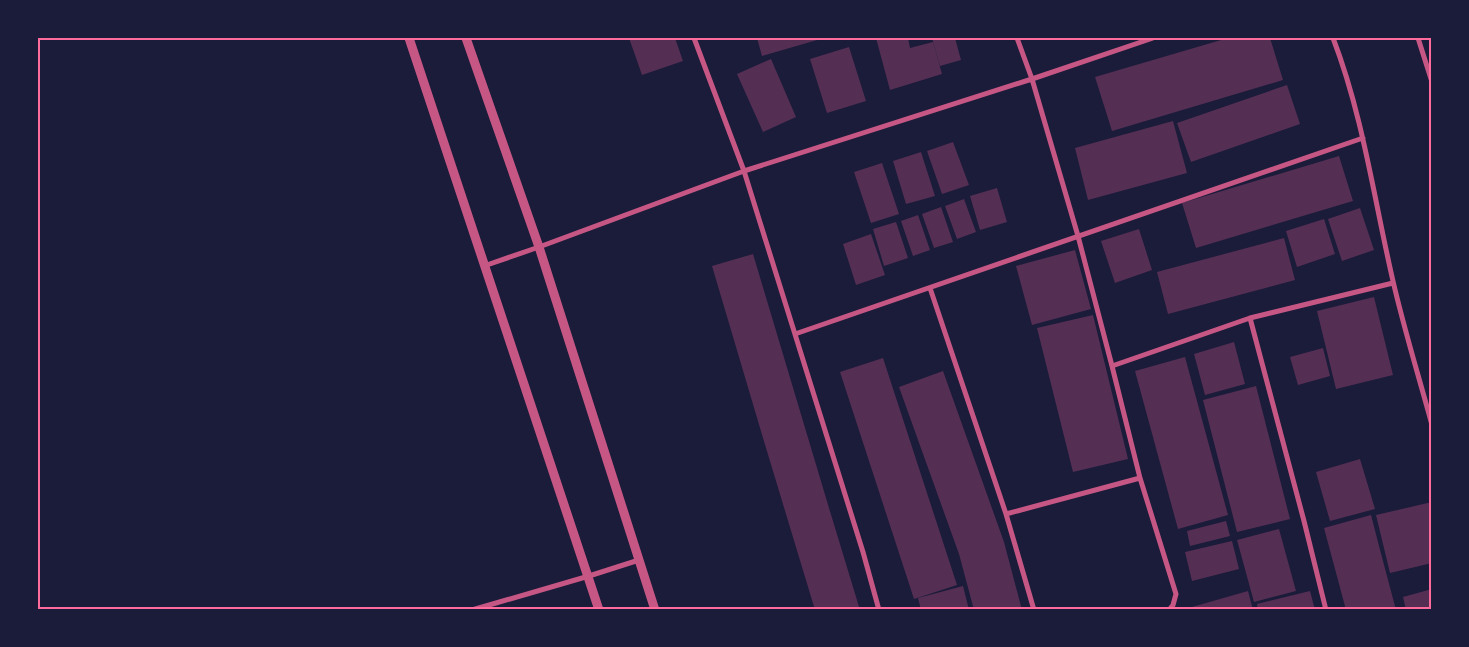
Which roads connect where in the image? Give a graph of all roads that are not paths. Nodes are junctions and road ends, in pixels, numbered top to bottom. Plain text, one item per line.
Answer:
1 (409, 38) edge
2 (466, 38) edge
3 (694, 38) edge
4 (1017, 38) edge
5 (1154, 38) edge
6 (1333, 38) edge
7 (1418, 38) edge
8 (1032, 79) junction
9 (1432, 82) edge
10 (1363, 138) junction
11 (744, 171) junction
12 (1078, 236) junction
13 (539, 247) junction
14 (484, 266) junction
15 (1393, 283) junction
16 (930, 288) junction
17 (1250, 318) junction
18 (795, 334) junction
19 (1112, 366) junction
20 (1432, 425) edge
21 (1140, 478) junction
22 (1006, 514) junction
23 (639, 560) junction
24 (589, 576) junction
25 (472, 610) edge
26 (599, 610) edge
27 (655, 610) edge
28 (879, 610) edge
29 (1034, 610) edge
30 (1169, 610) edge
31 (1326, 610) edge

1 - 14 street
2 - 13 street
3 - 11 street
4 - 8 street
5 - 8 street
6 - 10 street
7 - 9 street
8 - 11 street
8 - 12 street
10 - 12 street
10 - 15 street
11 - 13 street
11 - 18 street
12 - 16 street
12 - 19 street
13 - 14 street
13 - 23 street
14 - 24 street
15 - 17 street
15 - 20 street
16 - 18 street
16 - 22 street
17 - 19 street
17 - 31 street
18 - 28 street
19 - 21 street
21 - 22 street
21 - 30 street
22 - 29 street
23 - 24 street
23 - 27 street
24 - 25 street
24 - 26 street

